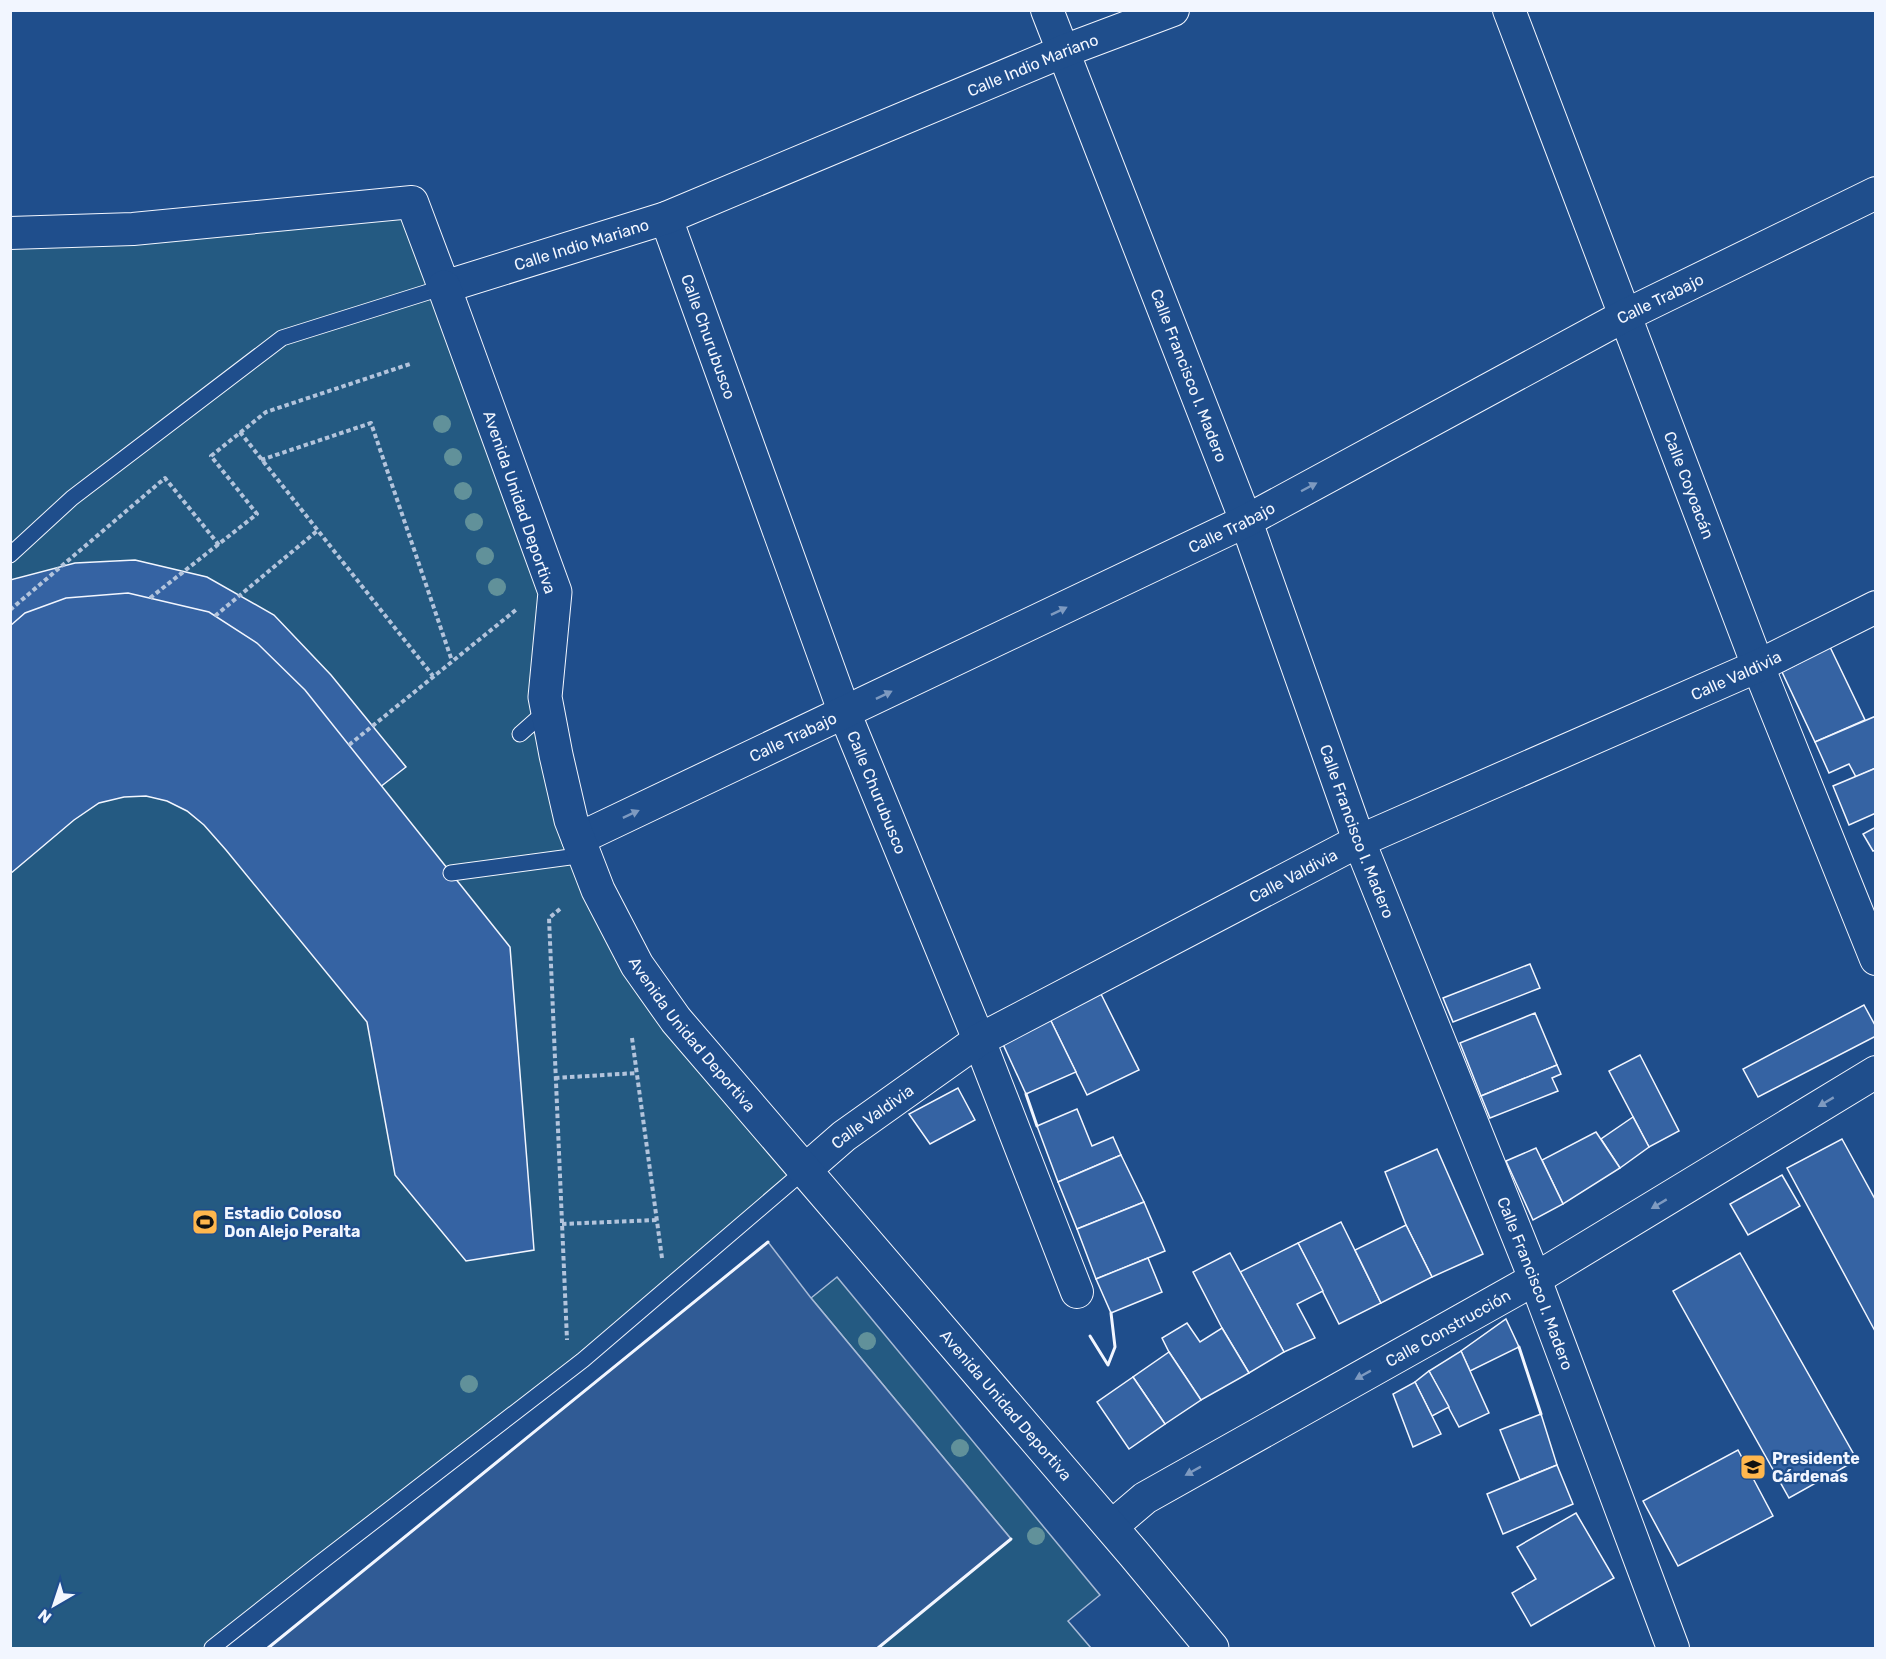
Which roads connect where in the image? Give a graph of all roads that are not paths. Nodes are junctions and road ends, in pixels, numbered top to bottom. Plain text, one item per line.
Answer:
1 (1047, 10) edge
2 (1173, 10) edge
3 (1509, 10) edge
4 (1064, 51) junction
5 (1875, 193) edge
6 (666, 219) junction
7 (10, 233) edge
8 (444, 287) junction
9 (1624, 316) junction
10 (1246, 521) junction
11 (10, 555) edge
12 (1875, 607) edge
13 (1758, 666) junction
14 (548, 708) junction
15 (845, 714) junction
16 (520, 734) dead end
17 (1359, 841) junction
18 (582, 847) junction
19 (451, 873) dead end
20 (1875, 959) edge
21 (979, 1041) junction
22 (1875, 1072) edge
23 (805, 1170) junction
24 (1535, 1279) junction
25 (1077, 1292) dead end
26 (1111, 1527) junction
27 (212, 1648) edge
28 (1212, 1648) edge
29 (1673, 1648) edge

1 - 4 street, Calle Francisco I. Madero
2 - 4 street, Calle Indio Mariano
3 - 9 street, Calle Coyoacán
4 - 6 street, Calle Indio Mariano
4 - 10 street, Calle Francisco I. Madero
5 - 9 street, Calle Trabajo
6 - 8 street, Calle Indio Mariano
6 - 15 street, Calle Churubusco
7 - 8 street
8 - 11 lane
8 - 14 street, Avenida Unidad Deportiva
10 -> 9 street, Calle Trabajo
9 - 13 street, Calle Coyoacán
15 -> 10 street, Calle Trabajo
10 - 17 street, Calle Francisco I. Madero
12 - 13 street, Calle Valdivia
13 - 17 street, Calle Valdivia
13 - 20 street, Calle Coyoacán
14 - 16 lane
14 - 18 street, Avenida Unidad Deportiva
18 -> 15 street, Calle Trabajo
15 - 21 street, Calle Churubusco
17 - 21 street, Calle Valdivia
17 - 24 street, Calle Francisco I. Madero
18 - 19 lane
18 - 23 street, Avenida Unidad Deportiva
21 - 23 street, Calle Valdivia
21 - 25 street, Calle Churubusco
22 -> 24 street, Calle Construcción
23 - 26 street, Avenida Unidad Deportiva
23 - 27 lane
24 -> 26 street, Calle Construcción
24 - 29 street, Calle Francisco I. Madero
26 - 28 street, Avenida Unidad Deportiva

